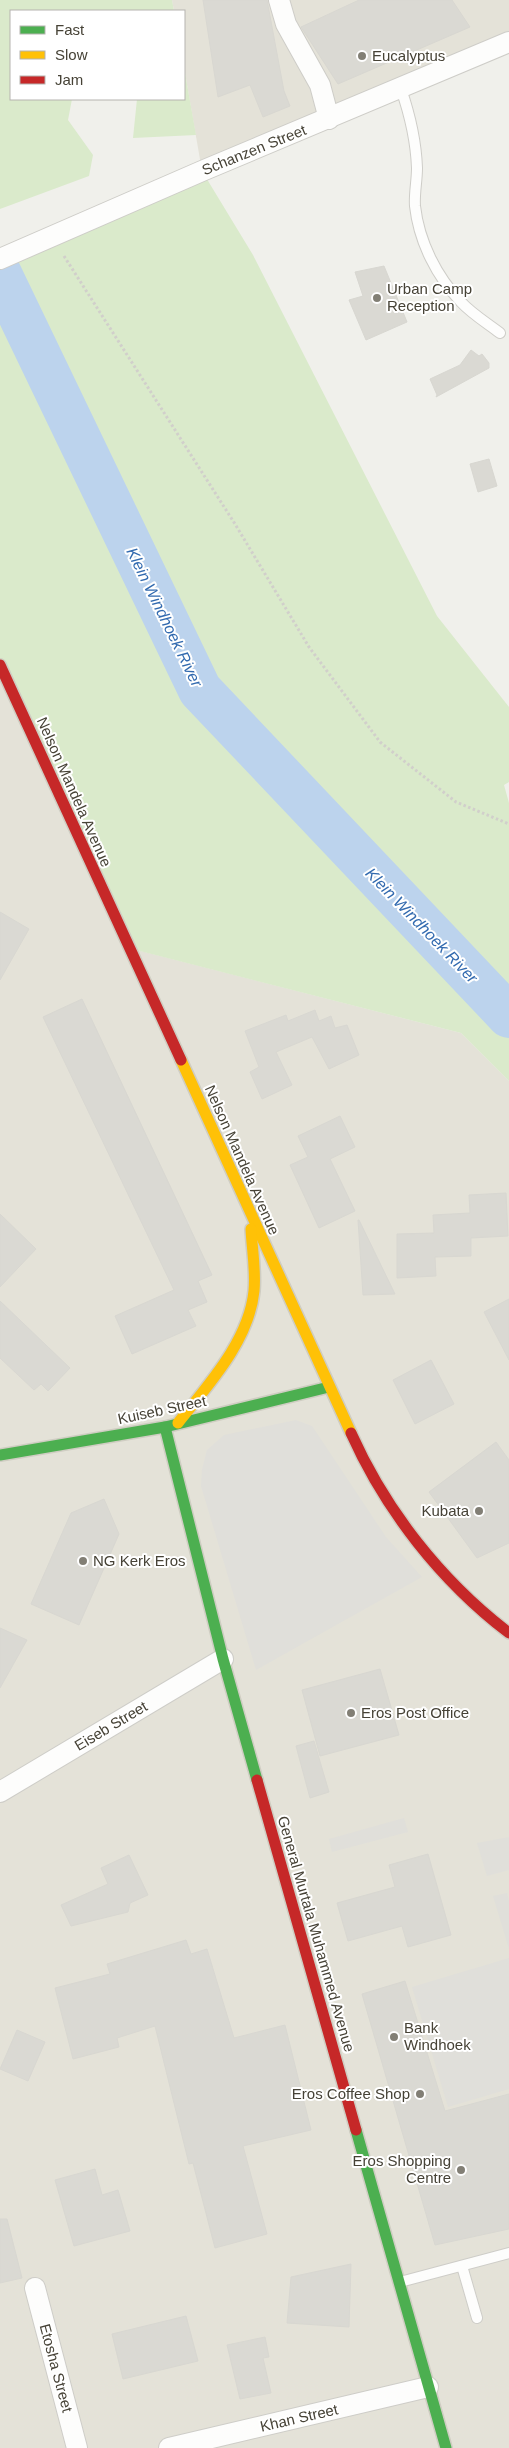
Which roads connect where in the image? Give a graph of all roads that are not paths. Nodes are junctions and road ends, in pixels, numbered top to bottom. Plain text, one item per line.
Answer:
1 (279, 0) edge
2 (509, 42) edge
3 (401, 89) junction
4 (329, 119) junction
5 (0, 260) edge
6 (500, 333) dead end
7 (0, 665) edge
8 (250, 1215) junction
9 (329, 1387) junction
10 (178, 1423) junction
11 (165, 1427) junction
12 (0, 1455) edge
13 (509, 1633) edge
14 (223, 1659) junction
15 (0, 1792) edge
16 (509, 2253) edge
17 (462, 2266) junction
18 (399, 2282) junction
19 (35, 2288) dead end
20 (477, 2318) dead end
21 (428, 2387) junction
22 (77, 2448) edge
23 (169, 2448) edge
24 (446, 2448) edge

1 - 4 street
2 - 3 street, Schanzen Street
3 - 4 street, Schanzen Street
3 - 6 lane
4 - 5 street, Schanzen Street
7 - 8 street, Nelson Mandela Avenue
8 - 9 street, Nelson Mandela Avenue
8 - 10 street
9 - 10 street, Kuiseb Street
9 - 13 street, Nelson Mandela Avenue
10 - 11 street, Kuiseb Street
11 - 12 street, Kuiseb Street
11 - 14 street, General Murtala Muhammed Avenue
14 - 15 street, Eiseb Street
14 - 18 street, General Murtala Muhammed Avenue
16 - 17 lane
17 - 18 lane
17 - 20 lane
18 - 21 street, General Murtala Muhammed Avenue
19 - 22 street, Etosha Street
21 - 23 street, Khan Street
21 - 24 street, General Murtala Muhammed Avenue

